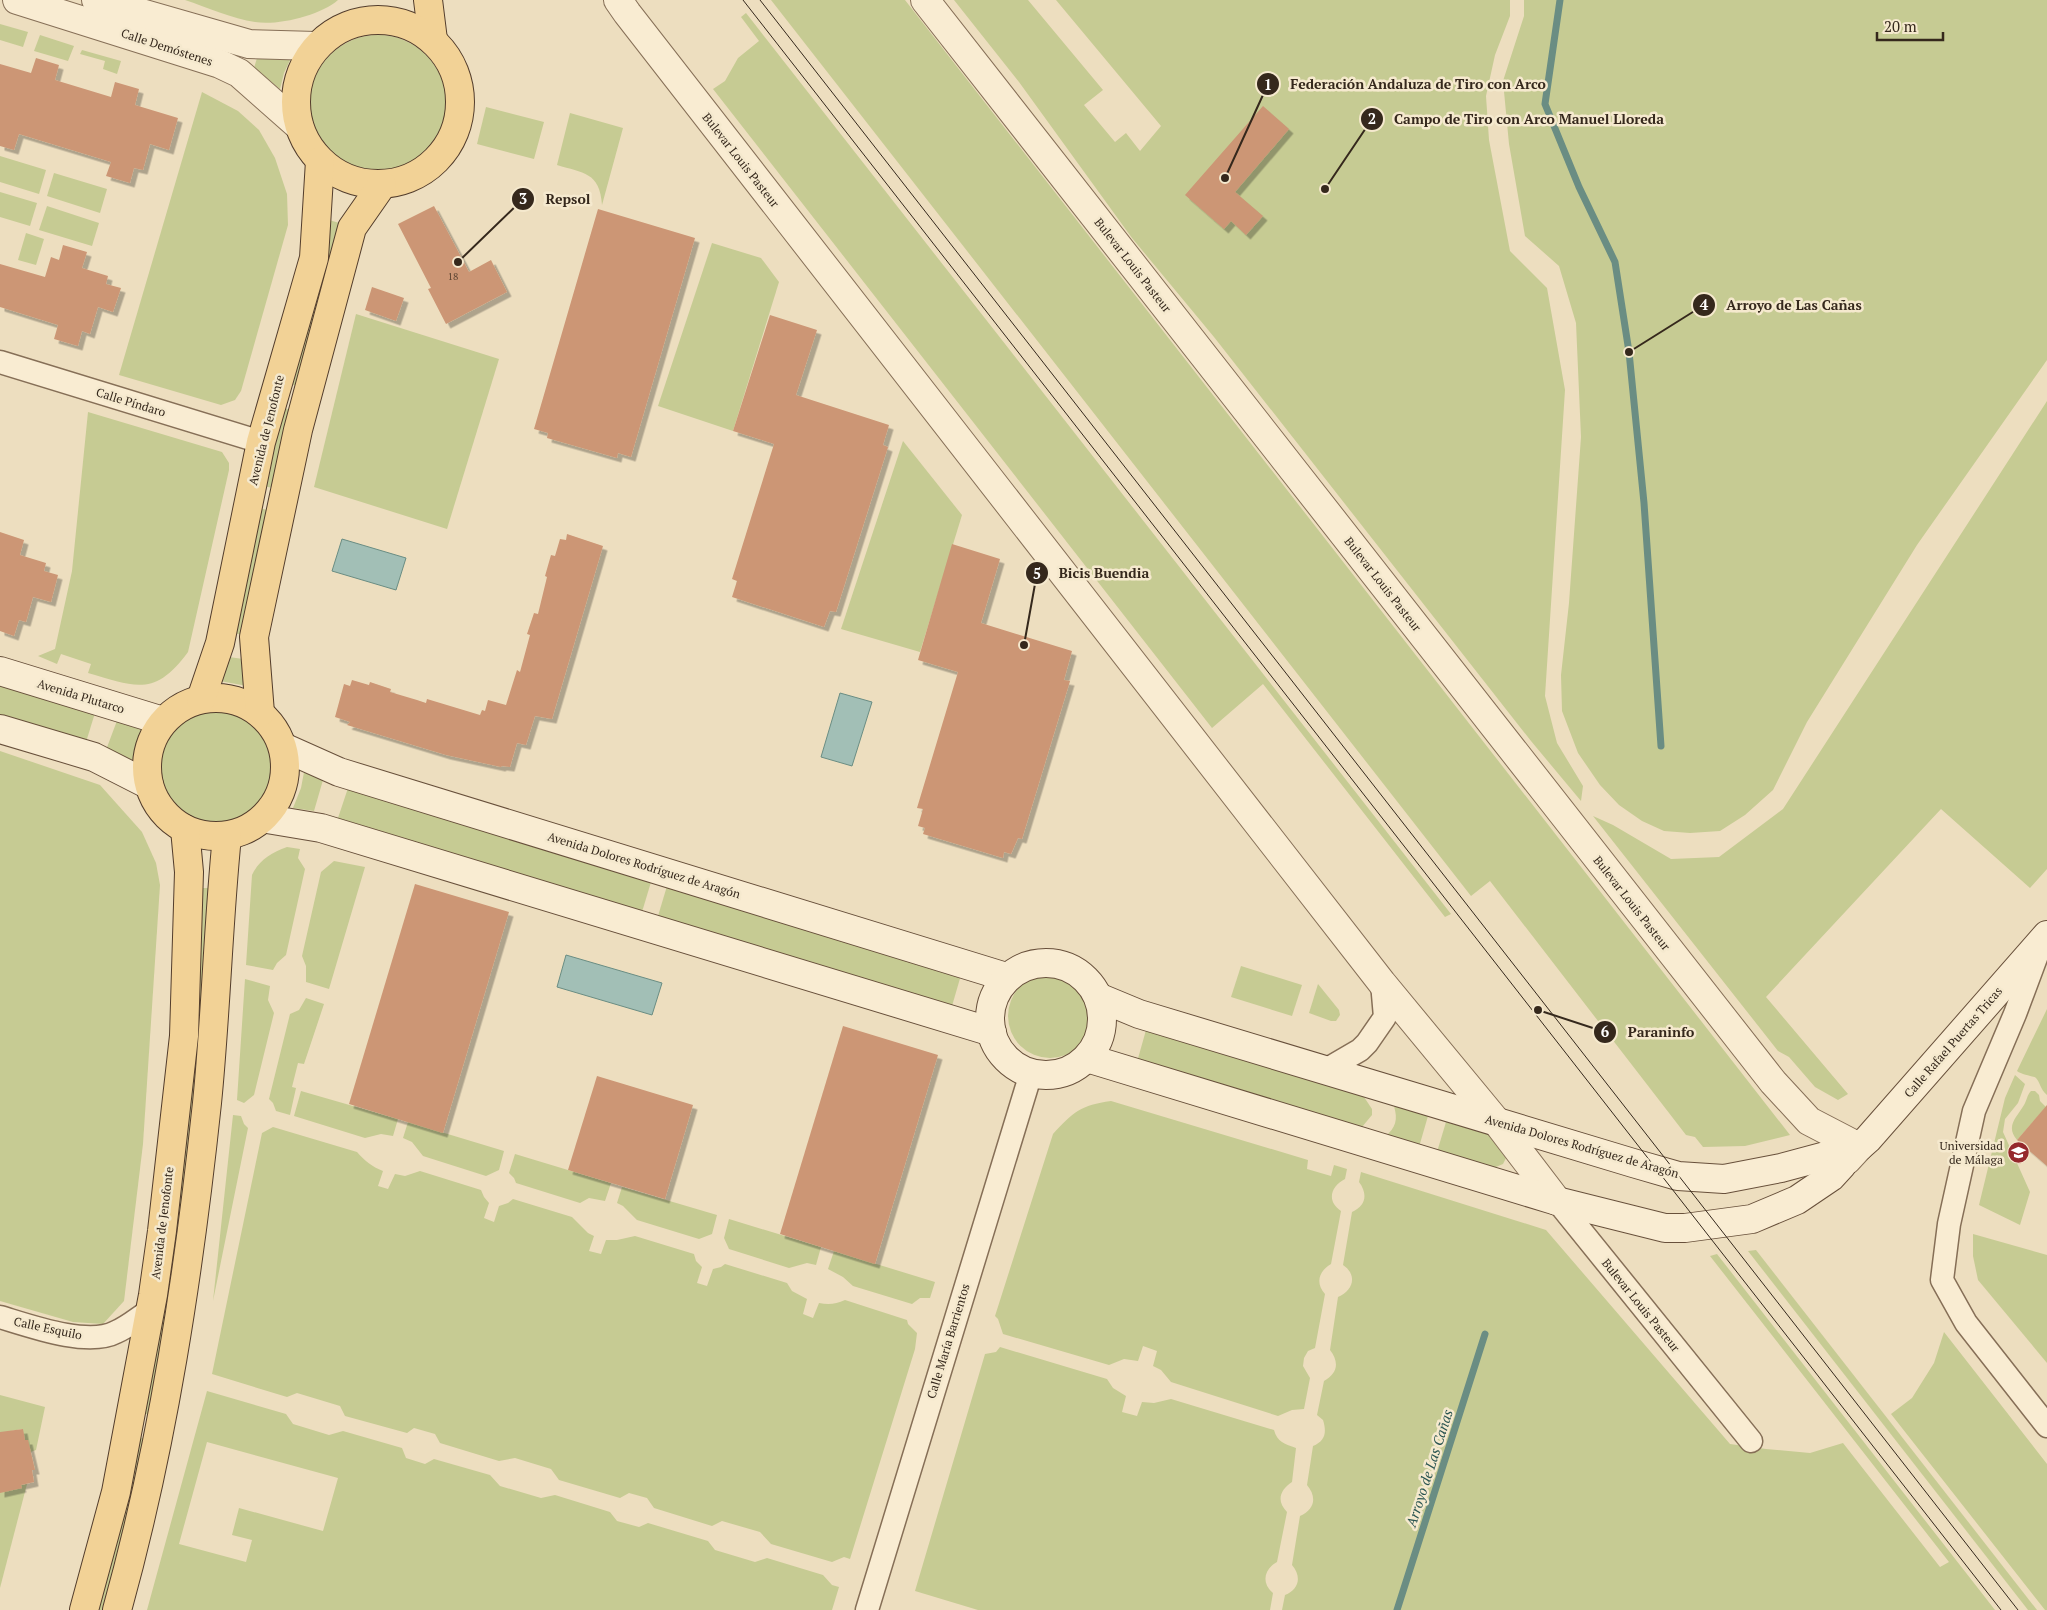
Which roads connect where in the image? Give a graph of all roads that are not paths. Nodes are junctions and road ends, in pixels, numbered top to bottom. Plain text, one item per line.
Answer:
1 (18, 0) edge
2 (96, 0) edge
3 (428, 0) edge
4 (618, 0) edge
5 (925, 0) edge
6 (366, 10) edge
7 (433, 40) junction
8 (316, 46) junction
9 (299, 126) junction
10 (320, 161) junction
11 (382, 185) junction
12 (0, 362) edge
13 (261, 442) junction
14 (0, 671) edge
15 (201, 698) junction
16 (260, 714) junction
17 (163, 721) junction
18 (0, 729) edge
19 (283, 747) junction
20 (148, 785) junction
21 (267, 819) junction
22 (185, 830) junction
23 (227, 836) junction
24 (2045, 938) edge
25 (1006, 977) junction
26 (1382, 983) junction
27 (1098, 997) junction
28 (992, 1032) junction
29 (1087, 1058) junction
30 (1324, 1071) junction
31 (1031, 1073) junction
32 (1496, 1121) junction
33 (1850, 1156) junction
34 (1557, 1201) junction
35 (149, 1311) junction
36 (0, 1318) edge
37 (2047, 1426) edge
38 (1751, 1441) dead end
39 (84, 1610) edge
40 (117, 1610) edge
41 (867, 1610) edge

1 - 9 main road, Calle Demóstenes
2 - 8 main road, Calle Demóstenes
3 - 7 main road
4 - 26 main road, Bulevar Louis Pasteur
5 - 33 main road, Bulevar Louis Pasteur
6 - 7 main road
6 - 8 main road
7 - 11 main road
8 - 9 main road
9 - 10 main road
10 - 11 main road
10 - 13 main road, Avenida de Jenofonte
11 - 16 main road
12 - 13 street, Calle Píndaro
13 - 15 main road, Avenida de Jenofonte
14 - 17 main road, Avenida Plutarco
15 - 16 main road
15 - 17 main road
16 - 19 main road
17 - 20 main road
18 - 20 main road
19 - 21 main road
19 - 25 main road, Avenida Dolores Rodríguez de Aragón
20 - 22 main road
21 - 23 main road
21 - 28 main road
22 - 23 main road
22 - 35 main road, Avenida de Jenofonte
23 - 40 main road
24 - 33 main road, Calle Rafael Puertas Tricas
24 - 37 street
25 - 27 main road
25 - 28 main road
26 - 30 street
26 - 32 main road, Bulevar Louis Pasteur
27 - 29 main road
27 - 30 main road, Avenida Dolores Rodríguez de Aragón
28 - 31 main road
29 - 31 main road
29 - 34 main road
30 - 32 main road, Avenida Dolores Rodríguez de Aragón
31 - 41 street, Calle María Barrientos
32 - 33 main road, Avenida Dolores Rodríguez de Aragón
32 - 34 main road, Bulevar Louis Pasteur
33 - 34 main road
34 - 38 street, Bulevar Louis Pasteur
35 - 36 street, Calle Esquilo
35 - 39 main road, Avenida de Jenofonte

